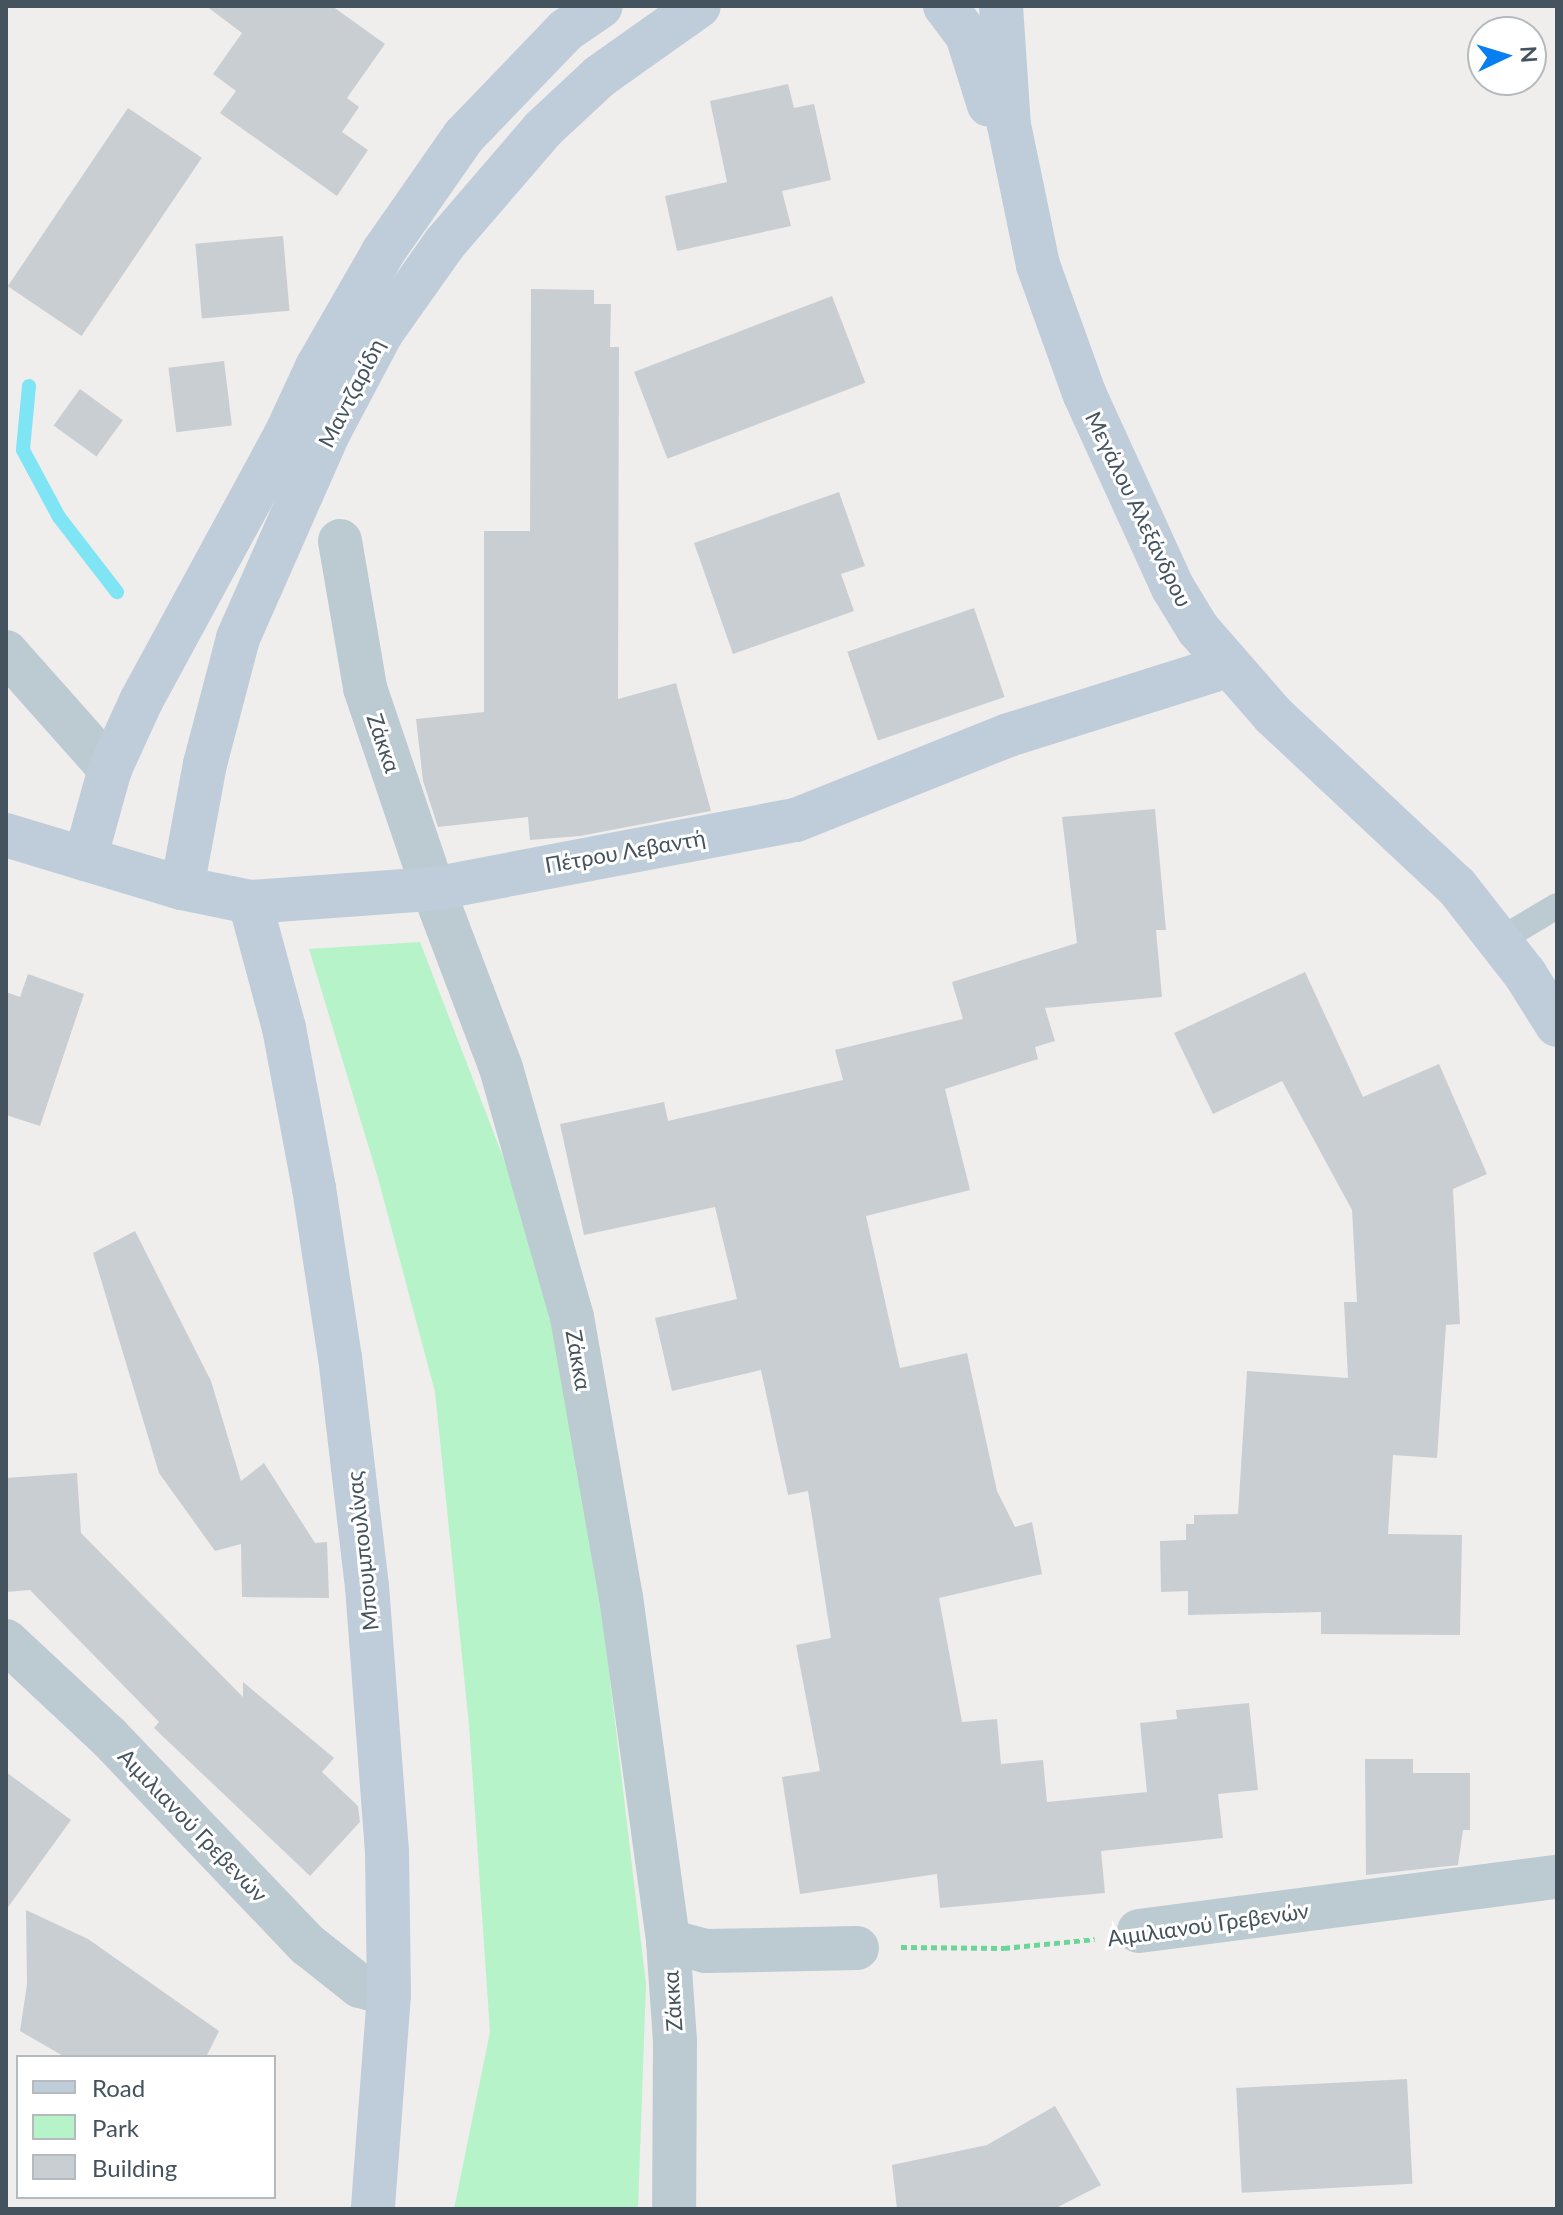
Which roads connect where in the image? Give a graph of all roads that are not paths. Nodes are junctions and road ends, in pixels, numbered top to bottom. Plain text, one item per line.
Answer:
1 (601, 6) edge
2 (699, 6) edge
3 (945, 6) edge
4 (1001, 6) edge
5 (1027, 224) junction
6 (340, 541) dead end
7 (6, 652) edge
8 (1228, 666) junction
9 (110, 769) junction
10 (6, 835) edge
11 (85, 859) junction
12 (182, 888) junction
13 (433, 889) junction
14 (250, 902) junction
15 (1557, 906) edge
16 (1500, 940) junction
17 (1557, 1025) edge
18 (6, 1641) edge
19 (1557, 1877) edge
20 (1139, 1931) road end
21 (668, 1941) junction
22 (857, 1948) road end
23 (389, 1994) junction
24 (373, 2209) edge
25 (674, 2209) edge

1 - 9 street, Μαντζαρίδη
2 - 12 street, Μαντζαρίδη
3 - 5 street
4 - 5 street, Μεγάλου Αλεξάνδρου
5 - 8 street, Μεγάλου Αλεξάνδρου
6 - 13 street, Ζάκκα
7 - 9 street
8 - 13 street, Πέτρου Λεβαντή
8 - 16 street, Μεγάλου Αλεξάνδρου
9 - 11 street, Μαντζαρίδη
10 - 11 street, Πέτρου Λεβαντή
11 - 12 street, Πέτρου Λεβαντή
12 - 14 street, Πέτρου Λεβαντή
13 - 14 street, Πέτρου Λεβαντή
13 - 21 street, Ζάκκα
14 - 23 street, Μπουμπουλίνας
15 - 16 lane
16 - 17 street, Μεγάλου Αλεξάνδρου
18 - 23 street, Αιμιλιανού Γρεβενών
19 - 20 street, Αιμιλιανού Γρεβενών
21 - 22 street
21 - 25 street, Ζάκκα
23 - 24 street, Μπουμπουλίνας

